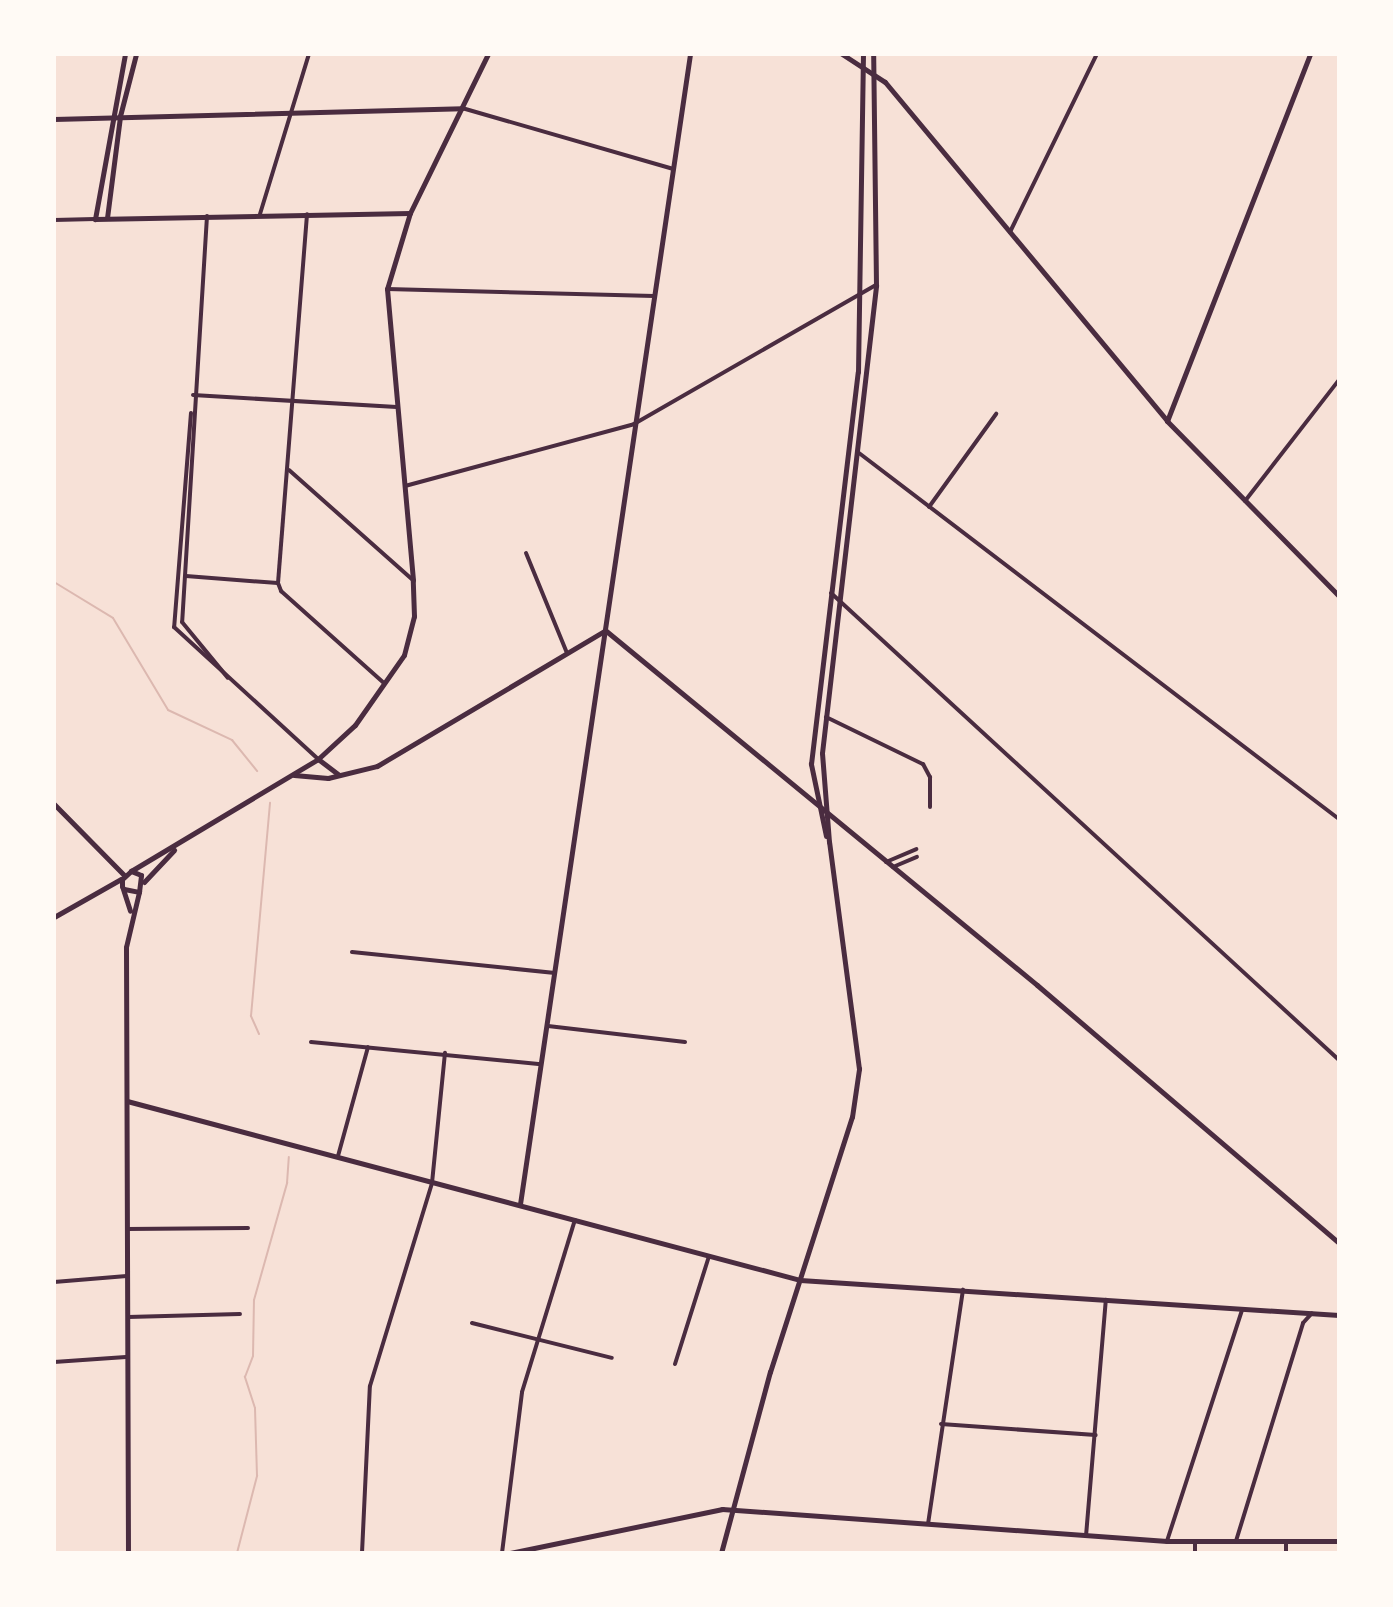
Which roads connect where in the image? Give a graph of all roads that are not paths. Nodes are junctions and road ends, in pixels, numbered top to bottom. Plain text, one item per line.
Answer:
1 (125, 54) edge
2 (136, 54) edge
3 (309, 54) edge
4 (488, 54) edge
5 (690, 54) edge
6 (842, 54) edge
7 (863, 54) edge
8 (873, 54) edge
9 (1097, 54) edge
10 (1310, 54) edge
11 (863, 66) junction
12 (873, 71) junction
13 (119, 77) junction
14 (130, 80) junction
15 (462, 108) junction
16 (291, 112) junction
17 (120, 116) junction
18 (110, 117) junction
19 (54, 119) edge
20 (673, 169) junction
21 (307, 213) junction
22 (410, 213) junction
23 (260, 214) junction
24 (207, 216) junction
25 (107, 218) junction
26 (95, 219) junction
27 (54, 220) edge
28 (1010, 232) junction
29 (876, 285) junction
30 (864, 287) junction
31 (387, 289) junction
32 (654, 296) junction
33 (1339, 380) edge
34 (193, 395) junction
35 (292, 402) junction
36 (397, 407) junction
37 (191, 413) junction
38 (996, 414) dead end
39 (1167, 421) junction
40 (634, 424) junction
41 (859, 453) junction
42 (289, 470) junction
43 (405, 486) junction
44 (1245, 501) junction
45 (929, 507) junction
46 (526, 553) dead end
47 (834, 572) junction
48 (843, 573) junction
49 (178, 576) junction
50 (186, 576) junction
51 (413, 580) junction
52 (278, 583) junction
53 (831, 593) junction
54 (1339, 596) edge
55 (840, 599) junction
56 (830, 605) junction
57 (839, 608) junction
58 (849, 610) junction
59 (605, 630) junction
60 (567, 653) junction
61 (228, 678) junction
62 (386, 684) junction
63 (826, 717) junction
64 (318, 759) junction
65 (294, 775) junction
66 (340, 775) junction
67 (816, 803) junction
68 (54, 804) edge
69 (930, 807) dead end
70 (827, 815) junction
71 (1339, 819) edge
72 (829, 842) junction
73 (177, 846) junction
74 (916, 849) dead end
75 (917, 857) dead end
76 (886, 862) junction
77 (893, 867) junction
78 (131, 871) junction
79 (123, 882) junction
80 (144, 882) junction
81 (139, 892) junction
82 (55, 915) edge
83 (131, 915) junction
84 (352, 952) dead end
85 (555, 973) junction
86 (548, 1026) junction
87 (311, 1042) dead end
88 (685, 1042) dead end
89 (368, 1047) junction
90 (445, 1053) junction
91 (1339, 1060) edge
92 (541, 1064) junction
93 (127, 1101) junction
94 (338, 1156) junction
95 (432, 1183) junction
96 (520, 1204) junction
97 (575, 1220) junction
98 (248, 1228) dead end
99 (127, 1229) junction
100 (1339, 1243) edge
101 (709, 1255) junction
102 (127, 1276) junction
103 (800, 1280) junction
104 (54, 1282) edge
105 (963, 1290) junction
106 (1106, 1300) junction
107 (1242, 1310) junction
108 (1312, 1313) junction
109 (240, 1314) dead end
110 (1339, 1315) edge
111 (128, 1317) junction
112 (472, 1323) dead end
113 (535, 1339) junction
114 (129, 1357) junction
115 (612, 1358) dead end
116 (54, 1362) edge
117 (675, 1364) dead end
118 (941, 1424) junction
119 (1096, 1435) junction
120 (732, 1510) junction
121 (928, 1524) junction
122 (1086, 1536) junction
123 (1167, 1541) junction
124 (1339, 1541) edge
125 (1195, 1542) junction
126 (1236, 1542) junction
127 (1286, 1542) junction
128 (128, 1553) edge
129 (362, 1553) edge
130 (502, 1553) edge
131 (510, 1553) edge
132 (721, 1553) edge
133 (1195, 1553) edge
134 (1286, 1553) edge

1 - 13 street
2 - 14 street
3 - 16 street
4 - 15 street
5 - 20 street
6 - 11 street
7 - 11 street
8 - 12 street
9 - 28 street
10 - 39 street
11 - 12 street
11 - 30 street
12 - 28 street
12 - 29 street
13 - 14 street
13 - 18 street
14 - 17 street
15 - 16 street
15 - 20 street
15 - 22 street
16 - 17 street
16 - 23 street
17 - 18 street
17 - 25 street
18 - 19 street
18 - 26 street
20 - 32 street
21 - 22 street
21 - 23 street
21 - 35 street
22 - 31 street
23 - 24 street
24 - 25 street
24 - 34 street
25 - 26 street
26 - 27 street
28 - 39 street
29 - 30 street
29 - 41 street
30 - 40 street
30 - 47 street
31 - 32 street
31 - 36 street
32 - 40 street
33 - 44 street
34 - 35 street
34 - 37 street
35 - 36 street
35 - 42 street
36 - 43 street
37 - 49 street
37 - 50 street
38 - 45 street
39 - 44 street
40 - 43 street
40 - 59 street
41 - 45 street
41 - 48 street
42 - 51 street
42 - 52 street
43 - 51 street
44 - 54 street
45 - 71 street
46 - 60 street
47 - 48 street
47 - 53 street
48 - 55 street
49 - 50 street
49 - 61 street
50 - 52 street
50 - 61 street
51 - 62 street
52 - 62 street
53 - 55 street
53 - 56 street
55 - 57 street
55 - 58 street
56 - 57 street
56 - 67 street
57 - 58 street
57 - 63 street
58 - 91 street
59 - 60 street
59 - 67 street
59 - 85 street
60 - 66 street
61 - 64 street
62 - 64 street
63 - 69 street
63 - 70 street
64 - 65 street
64 - 66 street
65 - 66 street
65 - 73 street
67 - 70 street
67 - 72 street
68 - 79 street
70 - 72 street
70 - 76 street
72 - 103 street
73 - 78 street
73 - 80 street
74 - 76 street
75 - 77 street
76 - 77 street
77 - 100 street
78 - 79 street
78 - 80 street
79 - 81 street
79 - 82 street
79 - 83 street
80 - 81 street
81 - 83 street
83 - 93 street
84 - 85 street
85 - 86 street
86 - 88 street
86 - 92 street
87 - 89 street
89 - 90 street
89 - 94 street
90 - 92 street
90 - 95 street
92 - 96 street
93 - 94 street
93 - 99 street
94 - 95 street
95 - 96 street
95 - 129 street
96 - 97 street
97 - 101 street
97 - 113 street
98 - 99 street
99 - 102 street
101 - 103 street
101 - 117 street
102 - 104 street
102 - 111 street
103 - 105 street
103 - 120 street
105 - 106 street
105 - 118 street
106 - 107 street
106 - 119 street
107 - 108 street
107 - 123 street
108 - 110 street
108 - 126 street
109 - 111 street
111 - 114 street
112 - 113 street
113 - 115 street
113 - 130 street
114 - 116 street
114 - 128 street
118 - 119 street
118 - 121 street
119 - 122 street
120 - 121 street
120 - 131 street
120 - 132 street
121 - 122 street
122 - 123 street
123 - 125 street
124 - 127 street
125 - 126 street
125 - 133 street
126 - 127 street
127 - 134 street

